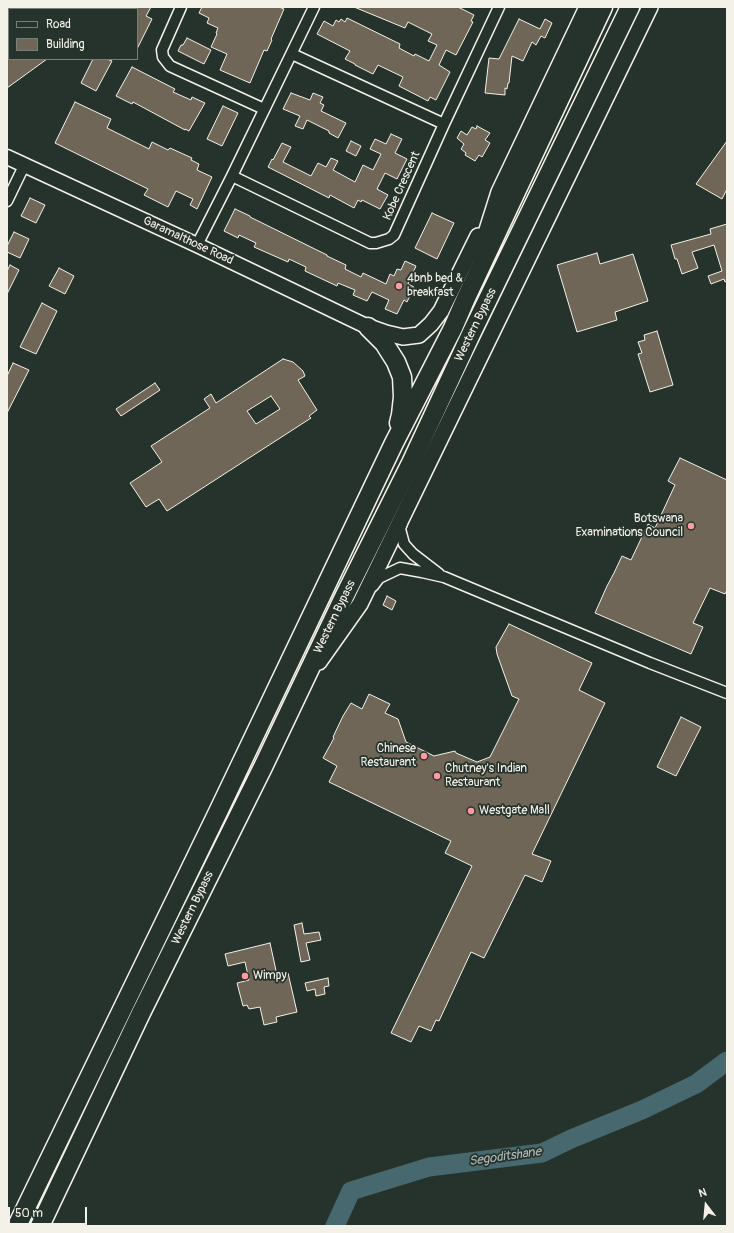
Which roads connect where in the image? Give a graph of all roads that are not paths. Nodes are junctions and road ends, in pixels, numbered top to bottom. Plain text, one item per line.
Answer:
1 (181, 7) edge
2 (314, 7) edge
3 (499, 7) edge
4 (587, 7) edge
5 (603, 7) edge
6 (630, 7) edge
7 (650, 7) edge
8 (292, 54) junction
9 (264, 109) junction
10 (444, 124) junction
11 (7, 157) edge
12 (24, 166) junction
13 (232, 176) junction
14 (499, 192) junction
15 (7, 201) edge
16 (197, 245) junction
17 (466, 298) junction
18 (368, 327) junction
19 (394, 443) junction
20 (405, 509) junction
21 (444, 577) junction
22 (360, 604) junction
23 (299, 693) junction
24 (727, 693) edge
25 (17, 1226) edge
26 (40, 1226) edge

1 - 9 street
2 - 8 street
3 - 10 street, Kobe Crescent
4 - 14 main road
5 - 17 highway, Western Bypass
6 - 23 highway, Western Bypass
7 - 20 main road
8 - 9 street
8 - 10 street
9 - 13 street
10 - 13 street, Kobe Crescent
11 - 12 street, Garamalthose Road
12 - 15 street
12 - 16 street, Garamalthose Road
13 - 16 street
14 - 17 main road
14 - 18 main road
16 - 18 street, Garamalthose Road
17 - 19 highway, Western Bypass
18 - 19 highway
19 - 25 highway, Western Bypass
20 - 21 street
20 - 22 main road
21 - 22 street
21 - 24 street
22 - 23 main road
23 - 26 highway, Western Bypass

